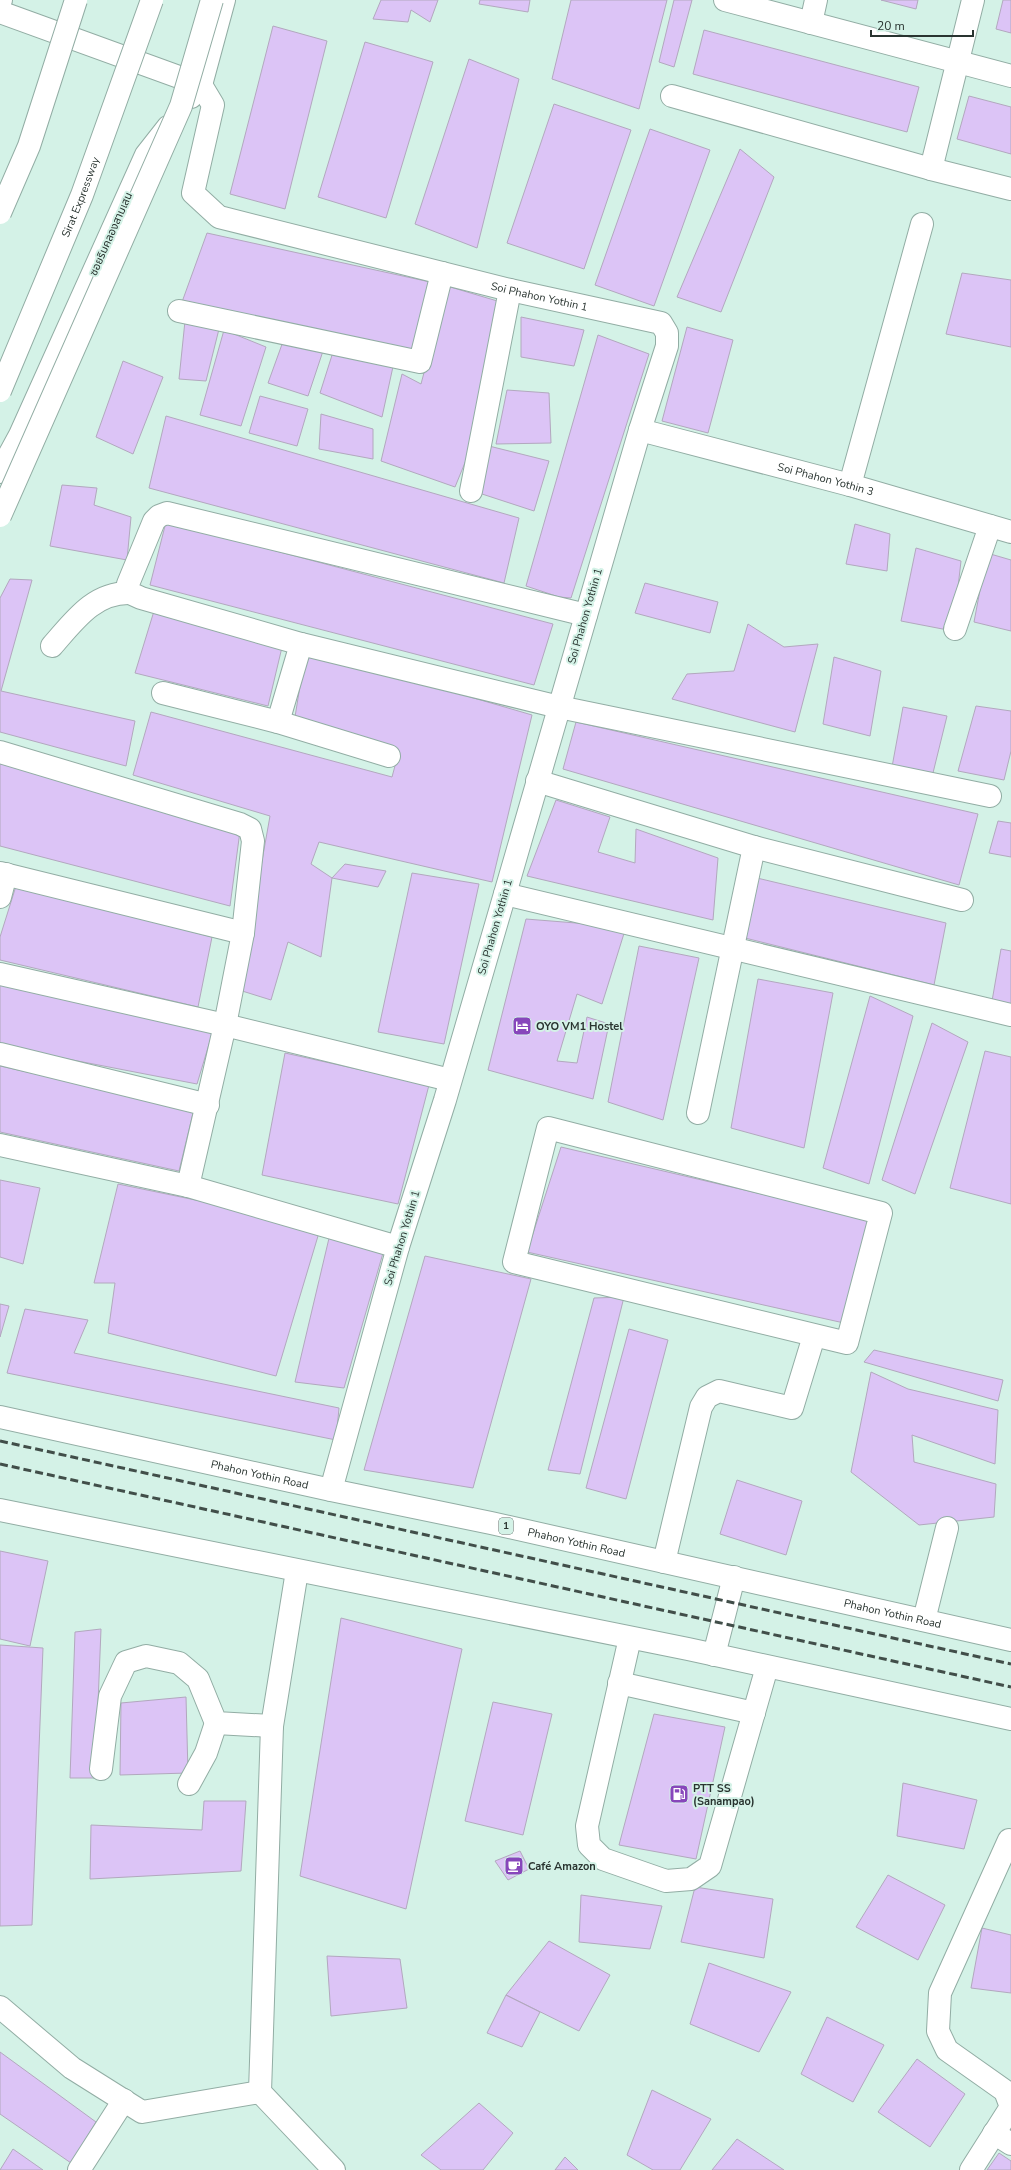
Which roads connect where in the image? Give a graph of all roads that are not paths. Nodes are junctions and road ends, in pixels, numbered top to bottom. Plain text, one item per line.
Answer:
1 (76, 0) edge
2 (152, 0) edge
3 (212, 0) edge
4 (224, 0) edge
5 (725, 0) edge
6 (816, 0) edge
7 (973, 0) edge
8 (0, 12) edge
9 (811, 23) junction
10 (957, 62) junction
11 (1011, 76) edge
12 (201, 85) junction
13 (672, 96) dead end
14 (931, 169) junction
15 (1011, 189) edge
16 (0, 213) edge
17 (922, 224) dead end
18 (442, 273) junction
19 (510, 290) junction
20 (179, 310) dead end
21 (0, 391) edge
22 (640, 430) junction
23 (0, 472) edge
24 (850, 485) junction
25 (471, 491) dead end
26 (0, 516) edge
27 (990, 526) junction
28 (1011, 532) edge
29 (130, 593) junction
30 (586, 615) junction
31 (955, 629) dead end
32 (301, 644) junction
33 (52, 646) dead end
34 (163, 693) dead end
35 (559, 707) junction
36 (278, 722) junction
37 (0, 752) edge
38 (389, 756) dead end
39 (537, 782) junction
40 (990, 796) dead end
41 (754, 847) junction
42 (3, 873) edge
43 (505, 894) junction
44 (0, 897) edge
45 (962, 900) dead end
46 (242, 933) junction
47 (733, 947) junction
48 (0, 974) edge
49 (1011, 1015) edge
50 (226, 1025) junction
51 (0, 1054) edge
52 (450, 1080) junction
53 (208, 1104) junction
54 (698, 1113) dead end
55 (0, 1145) edge
56 (188, 1186) junction
57 (398, 1247) junction
58 (814, 1336) junction
59 (0, 1418) edge
60 (331, 1490) junction
61 (0, 1510) edge
62 (947, 1528) dead end
63 (664, 1562) junction
64 (297, 1571) junction
65 (734, 1577) junction
66 (924, 1620) junction
67 (630, 1638) junction
68 (1011, 1640) edge
69 (714, 1655) junction
70 (767, 1666) junction
71 (619, 1683) junction
72 (754, 1713) junction
73 (1011, 1719) edge
74 (216, 1723) junction
75 (272, 1726) junction
76 (102, 1768) dead end
77 (188, 1784) dead end
78 (1009, 1840) dead end
79 (0, 2007) edge
80 (260, 2092) junction
81 (124, 2100) junction
82 (1003, 2138) edge
83 (79, 2170) edge
84 (334, 2170) edge
85 (971, 2170) edge

1 - 16 main road, bridge
2 - 21 main road, Sirat Expressway, bridge
3 - 26 main road, bridge
4 - 12 main road, ซอยริมคลองสามเสน
5 - 9 main road
6 - 9 main road
7 - 10 main road
8 - 12 main road
9 - 10 main road
10 - 11 main road
10 - 14 main road
12 - 18 main road, Soi Phahon Yothin 1
12 - 23 main road, ซอยริมคลองสามเสน
13 - 14 main road
14 - 15 main road
17 - 24 main road
18 - 19 main road, Soi Phahon Yothin 1
18 - 20 main road
19 - 22 main road, Soi Phahon Yothin 1
19 - 25 main road
22 - 24 main road, Soi Phahon Yothin 3
22 - 30 main road, Soi Phahon Yothin 1
24 - 27 main road, Soi Phahon Yothin 3
27 - 28 main road, Soi Phahon Yothin 3
27 - 31 main road
29 - 30 main road
29 - 32 main road
29 - 33 main road
30 - 35 main road, Soi Phahon Yothin 1
32 - 35 main road
32 - 36 main road
34 - 36 main road
35 - 39 main road, Soi Phahon Yothin 1
35 - 40 main road
36 - 38 main road
37 - 46 main road
39 - 41 main road
39 - 43 main road, Soi Phahon Yothin 1
41 - 45 main road
41 - 47 main road
42 - 44 main road
42 - 46 main road
43 - 47 main road
43 - 52 main road, Soi Phahon Yothin 1
46 - 50 main road
47 - 49 main road
47 - 54 main road
48 - 50 main road
50 - 52 main road
50 - 53 main road
51 - 53 main road
52 - 57 main road, Soi Phahon Yothin 1
53 - 56 main road
55 - 56 main road
56 - 57 main road
57 - 60 main road, Soi Phahon Yothin 1
58 - 58 main road
58 - 63 main road
59 - 60 main road, Phahon Yothin Road / 1
60 - 63 main road, Phahon Yothin Road / 1
61 - 64 main road
62 - 66 main road
63 - 65 main road, Phahon Yothin Road / 1
64 - 67 main road
64 - 75 main road
65 - 66 main road, Phahon Yothin Road / 1
65 - 69 main road
66 - 68 main road, Phahon Yothin Road / 1
67 - 69 main road
67 - 71 main road
69 - 70 main road
70 - 72 main road
70 - 73 main road
71 - 72 main road
71 - 72 main road
74 - 75 main road
74 - 76 main road
74 - 77 main road
75 - 80 main road
78 - 82 main road
79 - 81 main road
80 - 81 main road
80 - 84 main road
81 - 83 main road
82 - 85 main road

